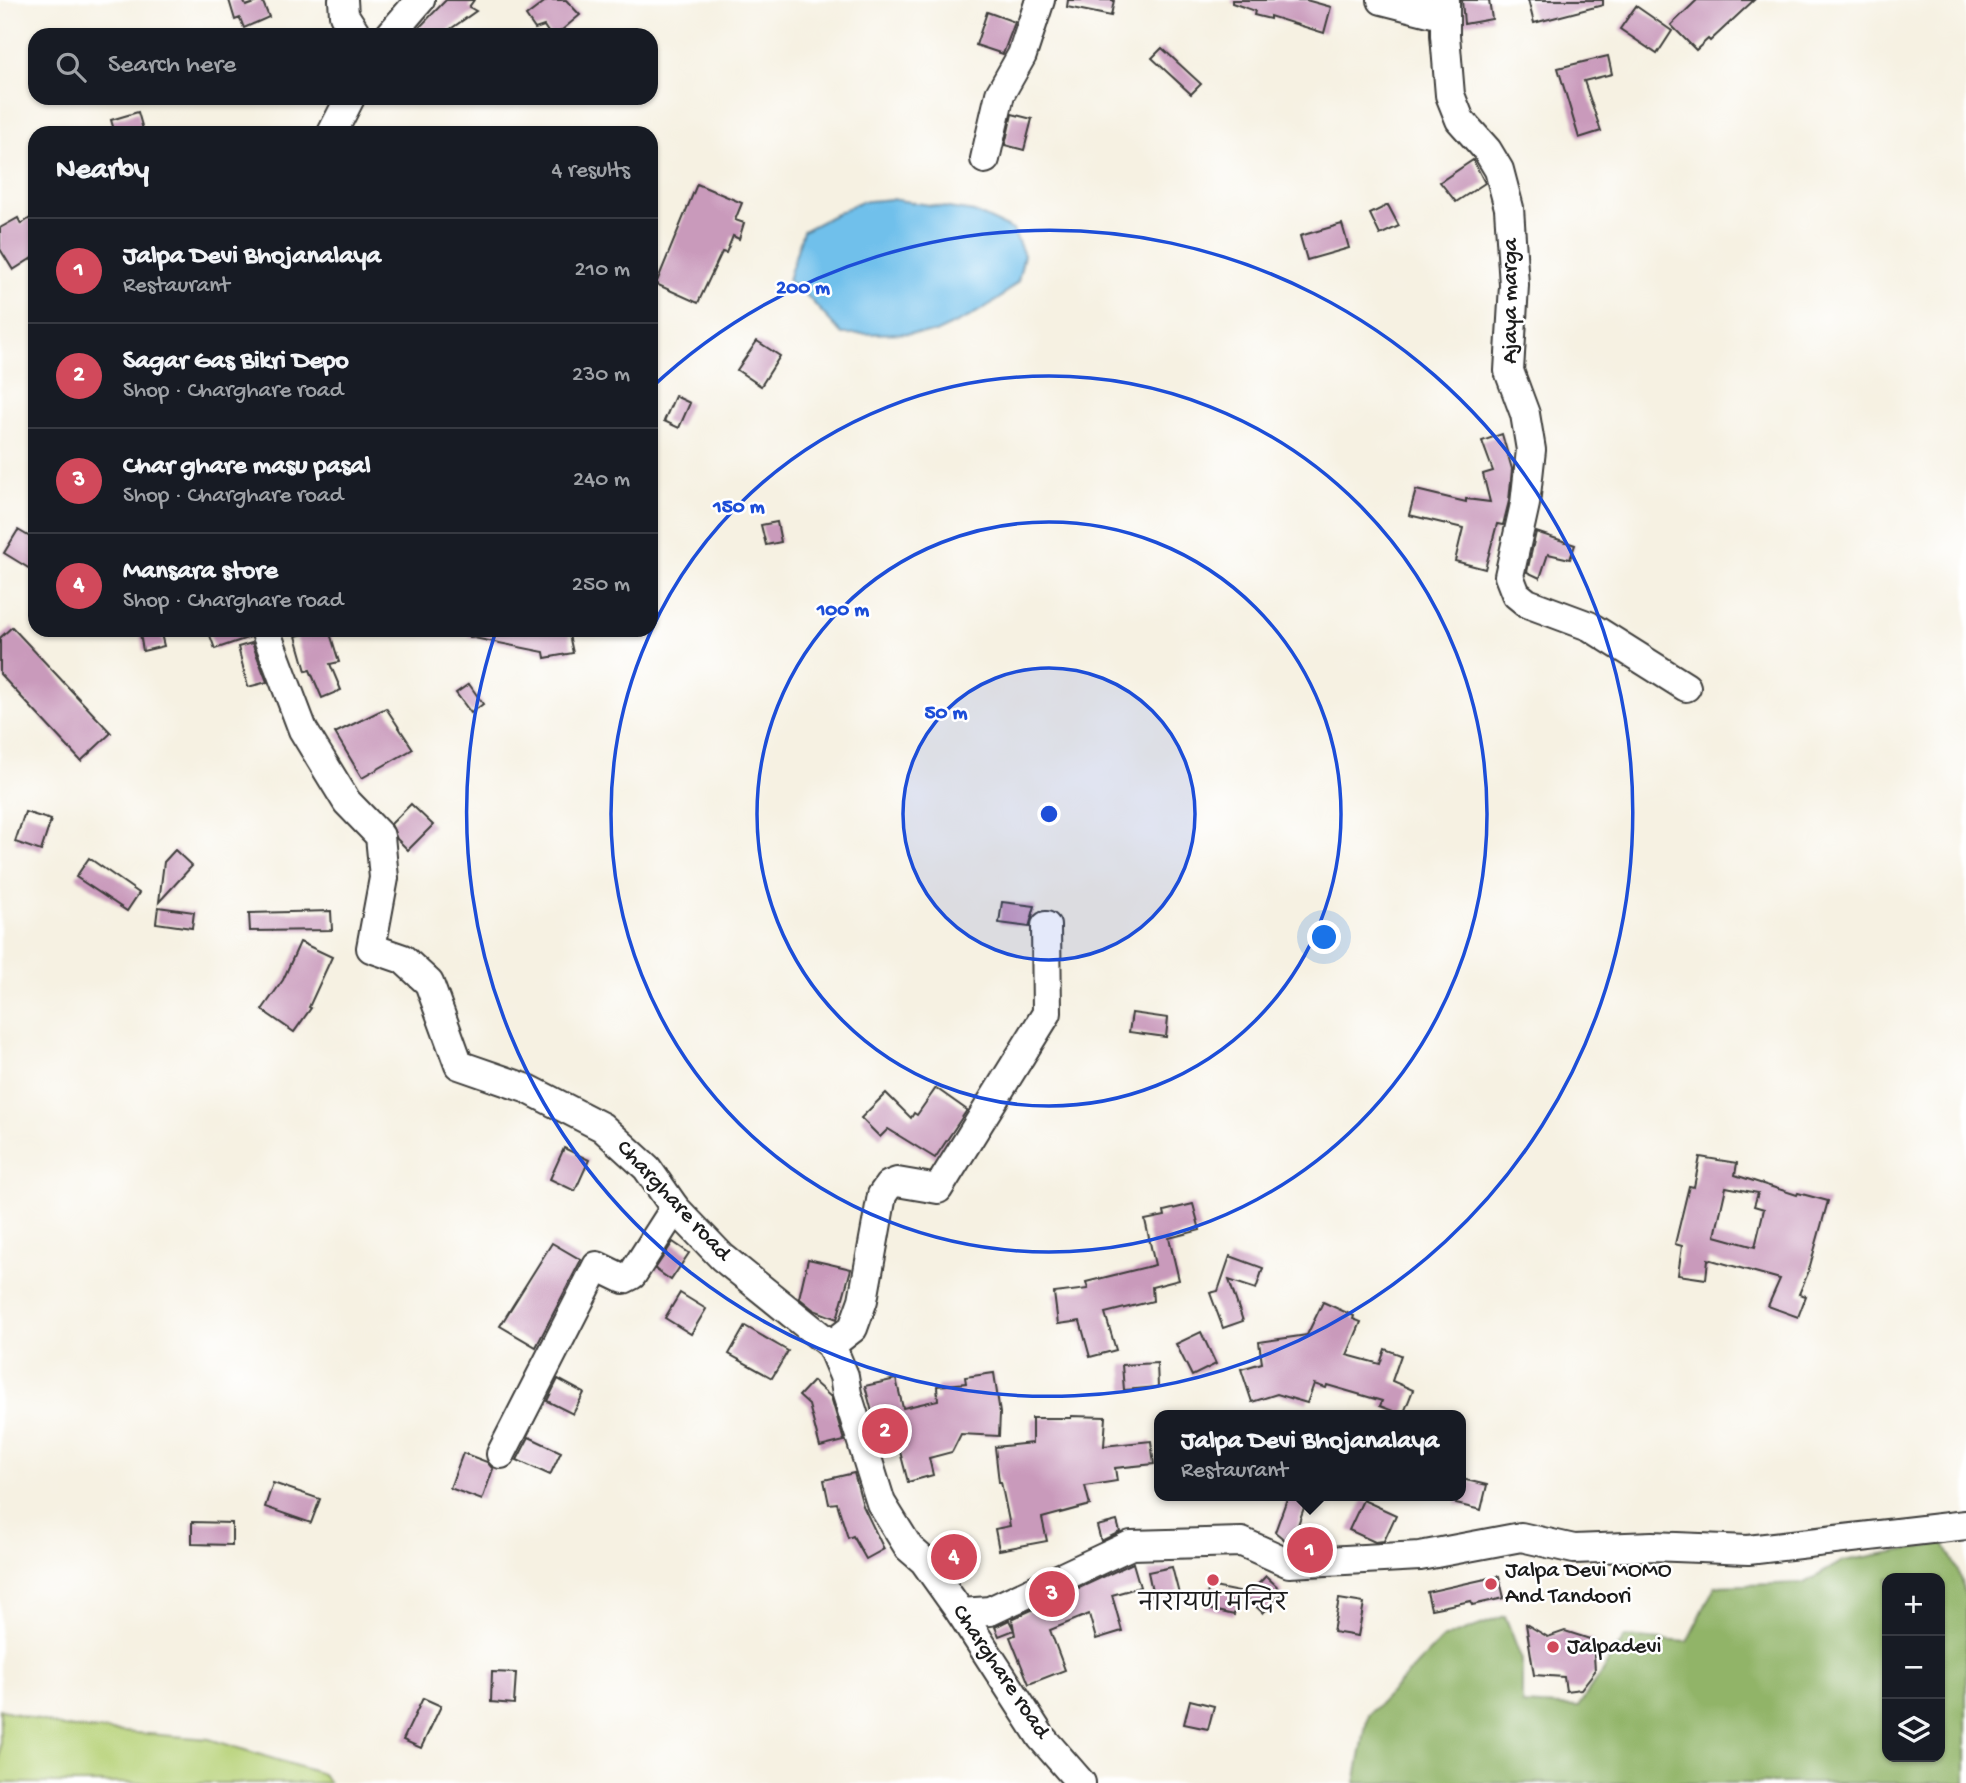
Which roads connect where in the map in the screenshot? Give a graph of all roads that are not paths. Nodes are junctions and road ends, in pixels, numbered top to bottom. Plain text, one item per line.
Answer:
1 (343, 0) edge
2 (420, 0) edge
3 (1040, 0) edge
4 (1382, 0) edge
5 (1445, 8) edge
6 (352, 28) edge
7 (396, 28) edge
8 (346, 105) edge
9 (336, 126) edge
10 (985, 159) dead end
11 (268, 637) edge
12 (1686, 687) dead end
13 (1046, 926) dead end
14 (675, 1208) junction
15 (831, 1345) junction
16 (501, 1454) dead end
17 (1966, 1525) edge
18 (961, 1613) junction
19 (1081, 1783) edge

1 - 6 street
2 - 7 street
3 - 10 street
4 - 5 street, Ajaya marga
5 - 12 street, Ajaya marga
8 - 9 street
11 - 14 street, Charghare road
13 - 15 street
14 - 15 street, Charghare road
14 - 16 street
15 - 18 street, Charghare road
17 - 18 street
18 - 19 street, Charghare road

